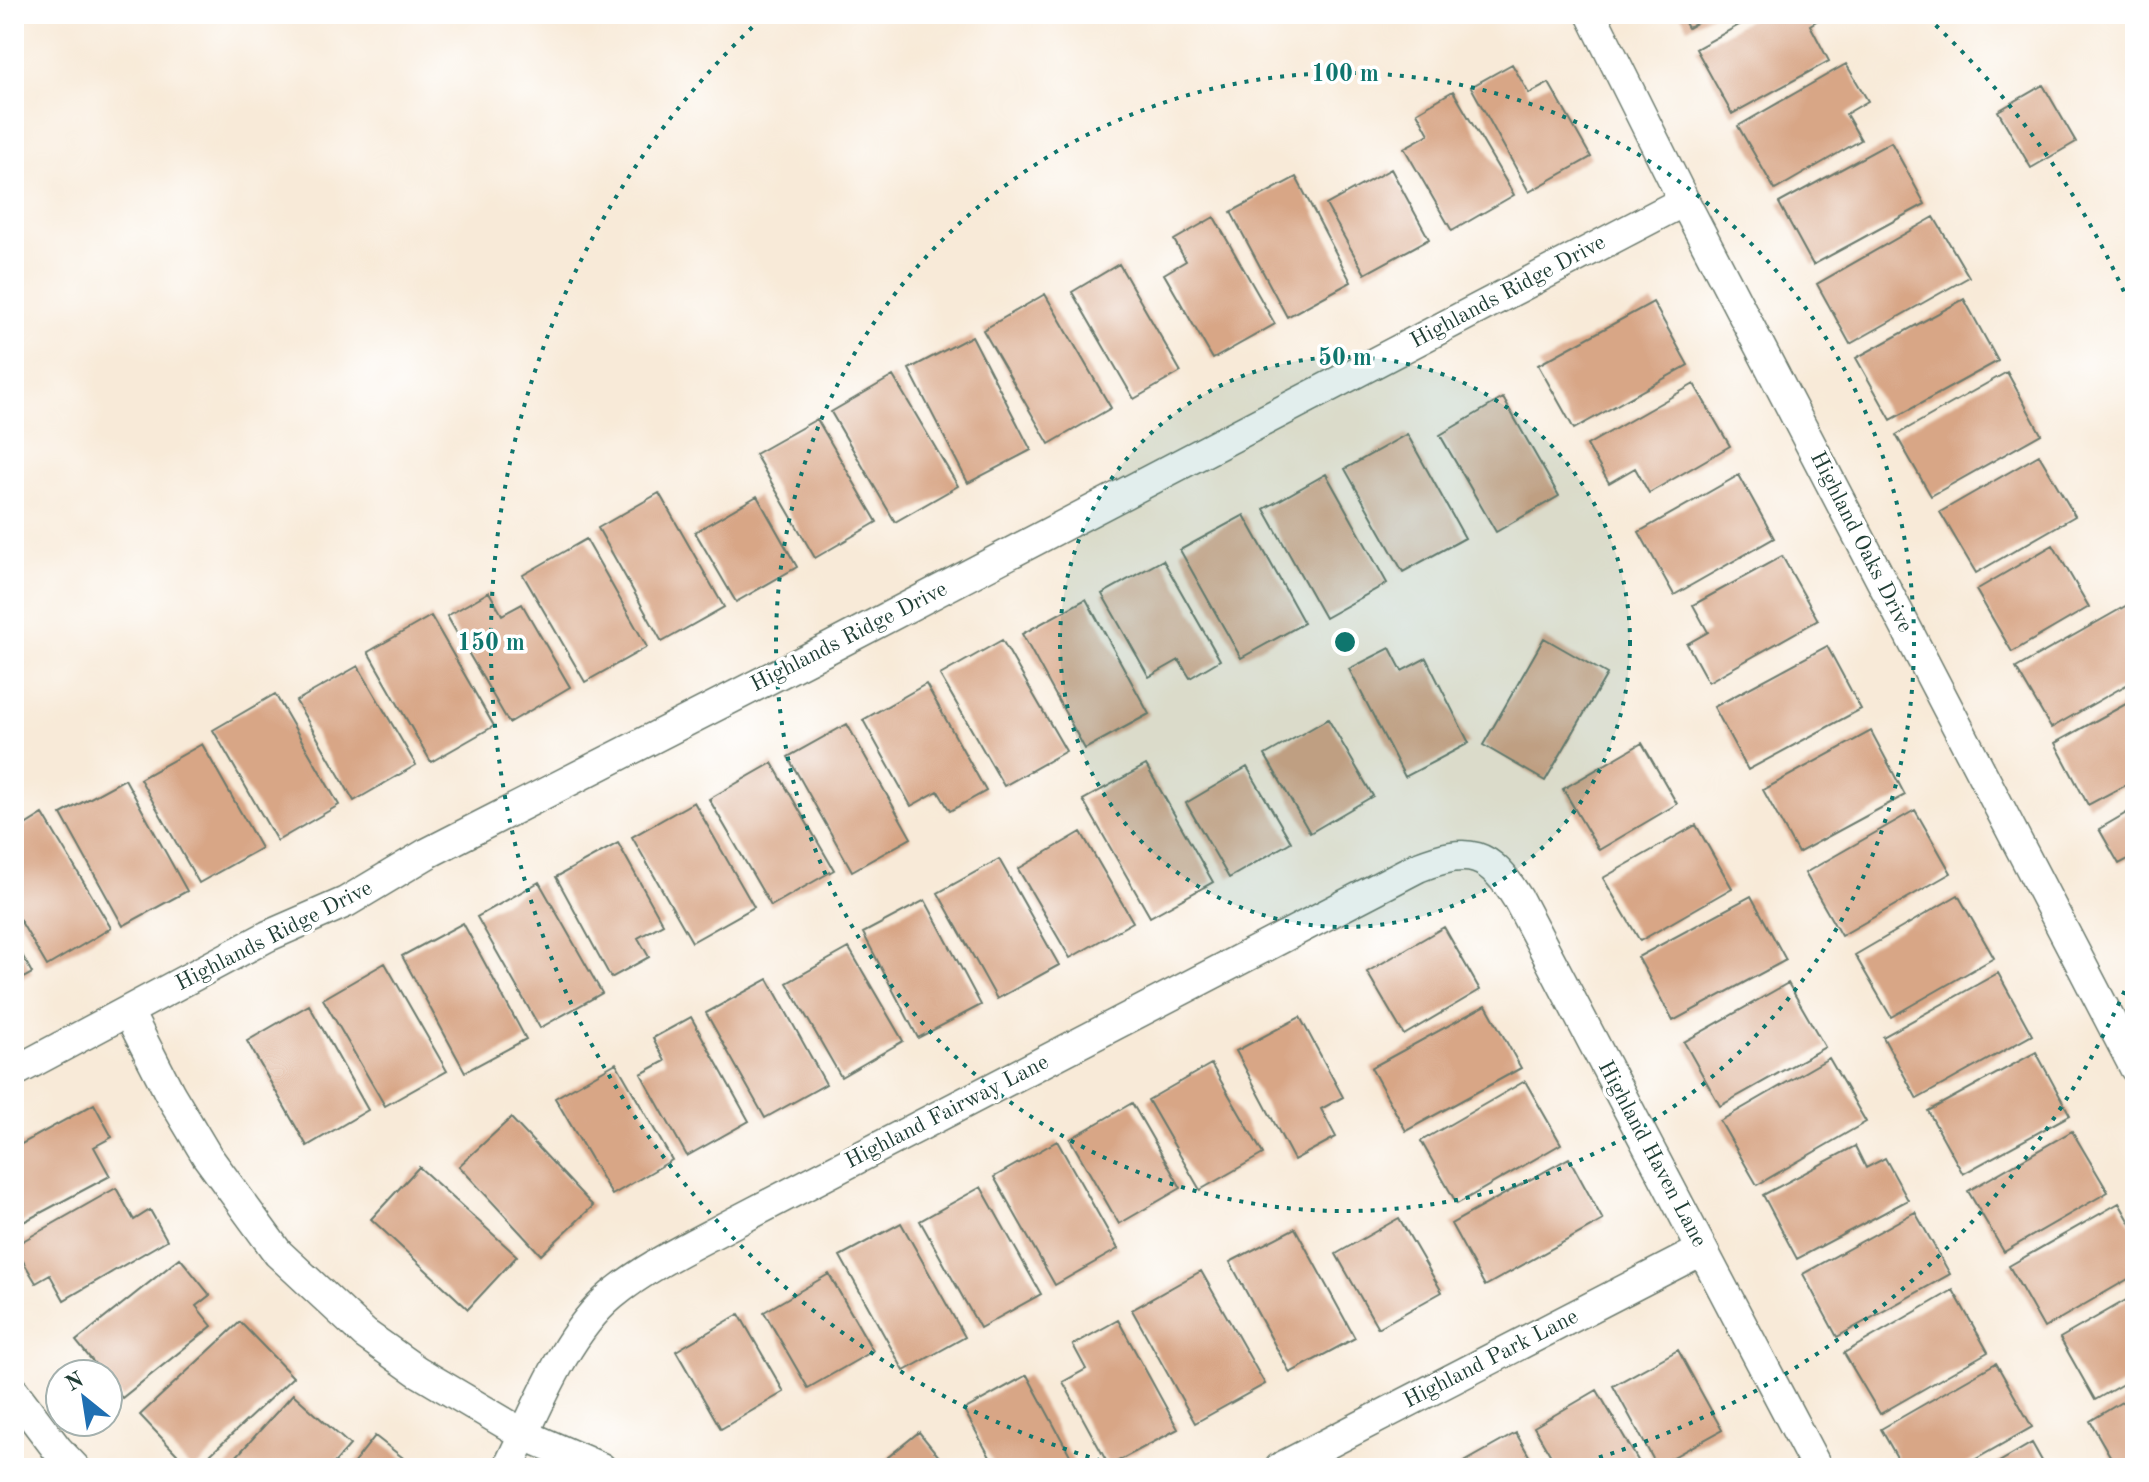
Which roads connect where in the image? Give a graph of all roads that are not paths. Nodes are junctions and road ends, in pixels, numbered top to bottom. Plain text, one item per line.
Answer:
1 (1591, 14) edge
2 (1684, 201) junction
3 (1471, 856) joint
4 (128, 1012) junction
5 (2135, 1068) edge
6 (14, 1072) edge
7 (1702, 1250) junction
8 (14, 1392) edge
9 (525, 1435) junction
10 (75, 1468) edge
11 (508, 1468) edge
12 (601, 1468) edge
13 (1280, 1468) edge
14 (1817, 1468) edge

1 - 2 street, Highland Oaks Drive
2 - 4 street, Highlands Ridge Drive
2 - 5 street, Highland Oaks Drive
3 - 7 street, Highland Haven Lane
3 - 9 street, Highland Fairway Lane
4 - 6 street, Highlands Ridge Drive
4 - 9 street
7 - 13 street, Highland Park Lane
7 - 14 street, Highland Haven Lane
8 - 10 street
9 - 11 street, Highland Fairway Lane
9 - 12 street

